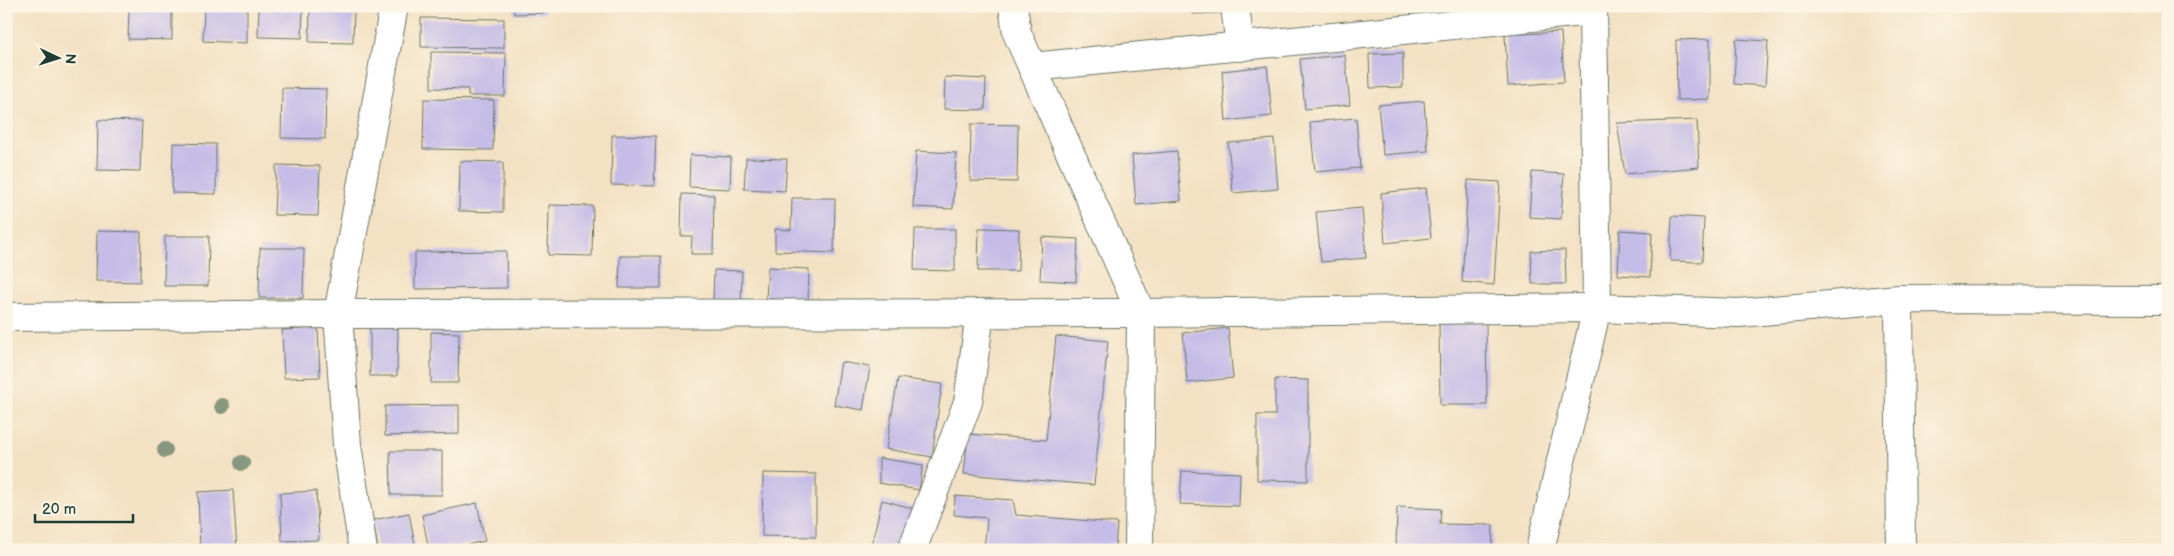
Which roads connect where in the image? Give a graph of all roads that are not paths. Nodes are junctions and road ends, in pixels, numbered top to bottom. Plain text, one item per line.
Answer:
1 (394, 6) edge
2 (1013, 6) edge
3 (1235, 6) edge
4 (1593, 9) edge
5 (1240, 47) junction
6 (1032, 68) junction
7 (1899, 299) junction
8 (2160, 300) edge
9 (1597, 308) junction
10 (980, 313) junction
11 (1141, 313) junction
12 (338, 314) junction
13 (6, 316) edge
14 (363, 550) edge
15 (912, 550) edge
16 (1139, 550) edge
17 (1540, 550) edge
18 (1901, 550) edge

1 - 12 street
2 - 6 street
3 - 5 street
4 - 5 street
4 - 9 street
5 - 6 street
6 - 11 street
7 - 8 street
7 - 9 street
7 - 18 street
9 - 11 street
9 - 17 street
10 - 11 street
10 - 12 street
10 - 15 street
11 - 16 street
12 - 13 street
12 - 14 street

